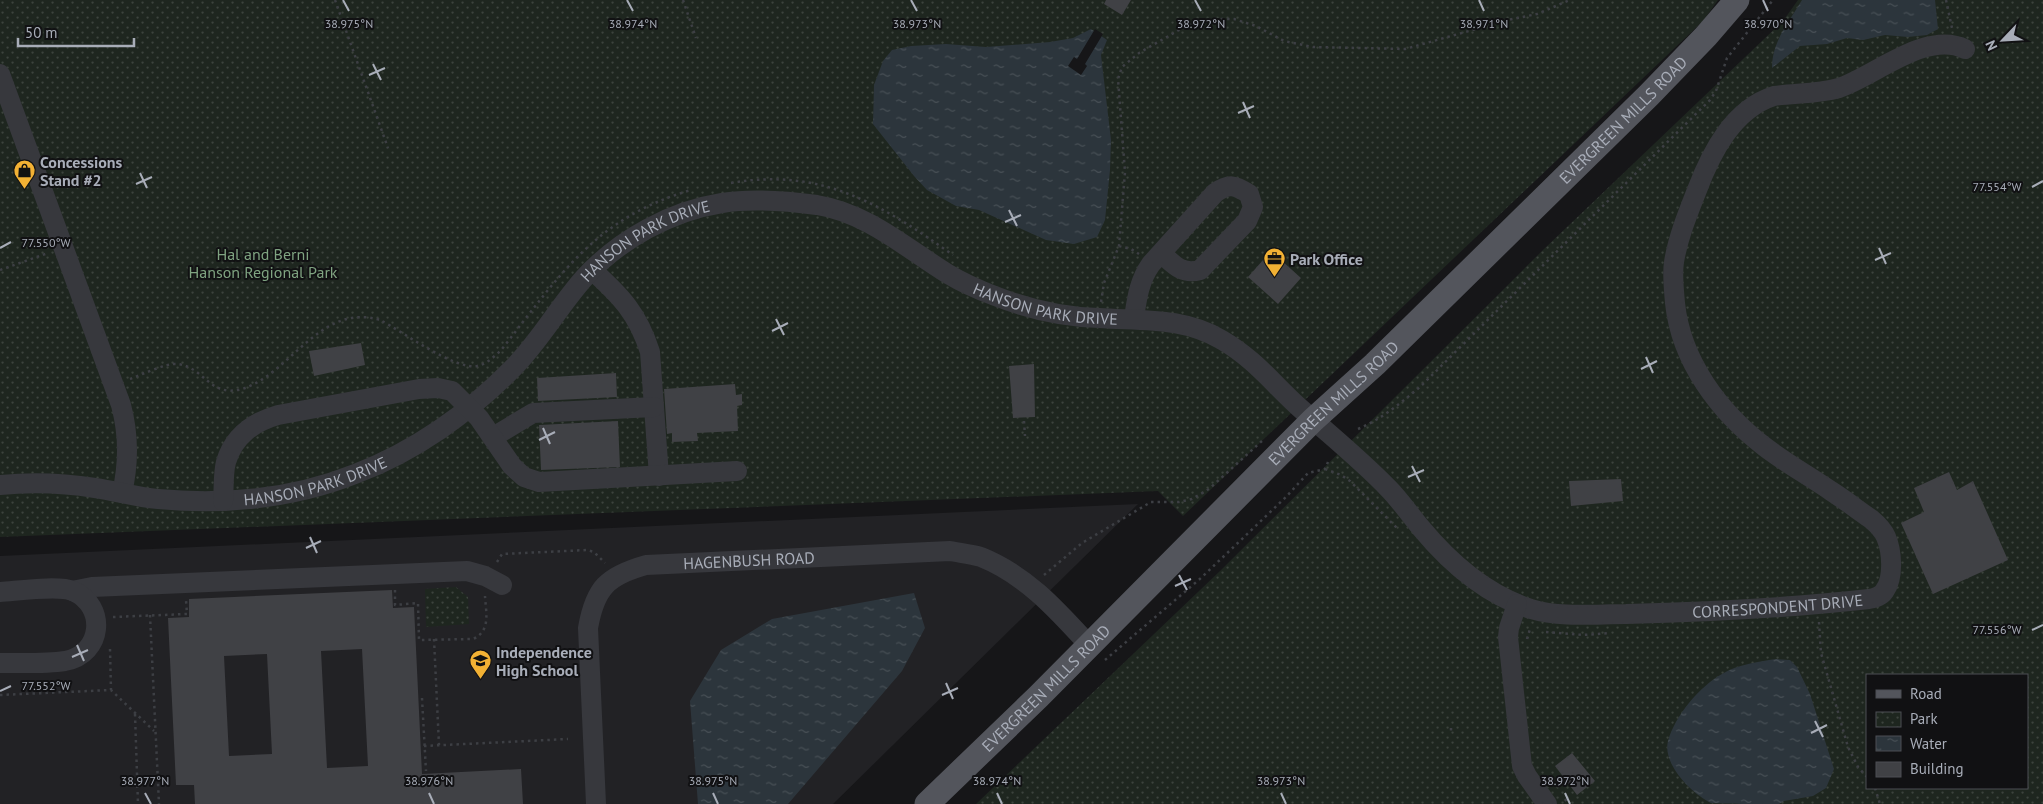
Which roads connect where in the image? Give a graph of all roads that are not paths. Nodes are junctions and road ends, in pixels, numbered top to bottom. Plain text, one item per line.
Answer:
1 (1737, 0) edge
2 (1959, 47) road end
3 (0, 74) edge
4 (1161, 253) junction
5 (592, 270) junction
6 (1135, 311) junction
7 (469, 407) junction
8 (654, 407) junction
9 (1314, 420) junction
10 (493, 437) junction
11 (737, 471) dead end
12 (659, 476) junction
13 (0, 485) edge
14 (122, 493) junction
15 (223, 501) junction
16 (502, 585) dead end
17 (72, 591) junction
18 (0, 592) edge
19 (1517, 604) junction
20 (1096, 653) junction
21 (0, 664) edge
22 (1555, 800) edge
23 (596, 804) edge
24 (927, 804) edge

1 - 9 main road, EVERGREEN MILLS ROAD
2 - 19 street, CORRESPONDENT DRIVE
3 - 14 street
4 - 4 street
4 - 6 street
5 - 6 street, HANSON PARK DRIVE
5 - 7 street, HANSON PARK DRIVE
5 - 8 street
6 - 9 street, HANSON PARK DRIVE
7 - 10 street
7 - 15 street, HANSON PARK DRIVE
7 - 15 street
8 - 10 street
8 - 12 street
9 - 19 street, CORRESPONDENT DRIVE
9 - 20 main road, EVERGREEN MILLS ROAD
10 - 12 street
11 - 12 street
13 - 14 street, HANSON PARK DRIVE
14 - 15 street, HANSON PARK DRIVE
16 - 17 street
17 - 18 street
17 - 21 street
19 - 22 street
20 - 23 street, HAGENBUSH ROAD
20 - 24 main road, EVERGREEN MILLS ROAD

